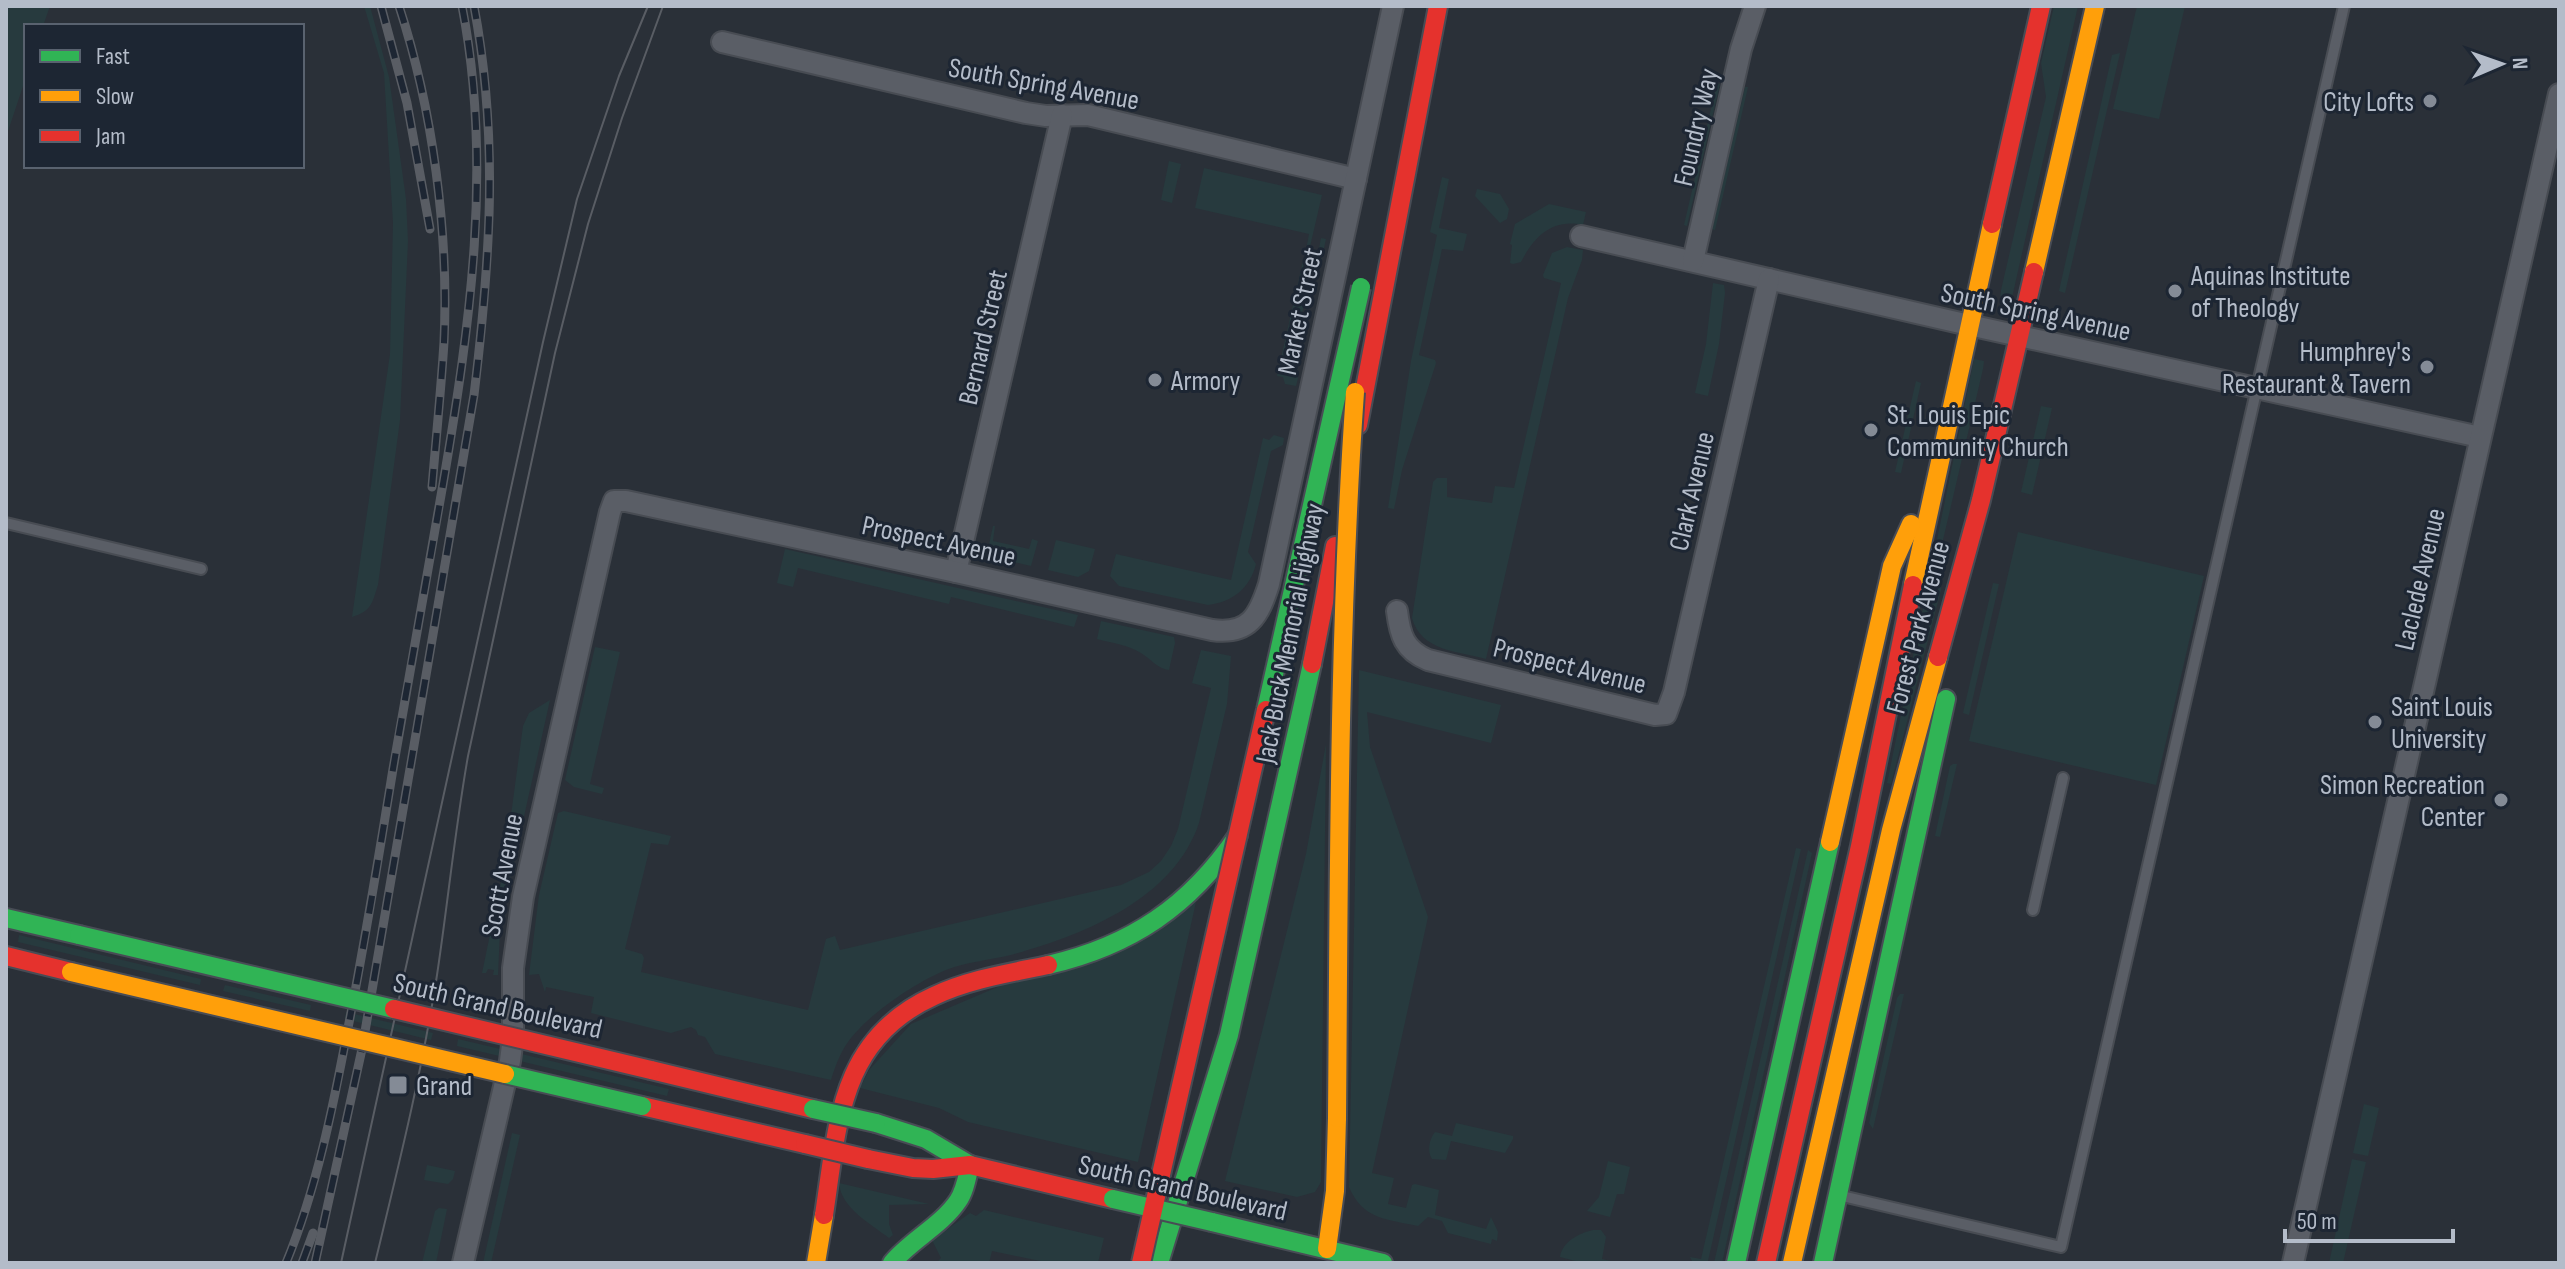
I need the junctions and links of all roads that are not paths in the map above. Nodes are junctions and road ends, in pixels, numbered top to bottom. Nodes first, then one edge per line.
1 (1393, 6) edge
2 (1423, 6) edge
3 (1438, 6) edge
4 (1755, 6) edge
5 (2041, 6) edge
6 (2095, 6) edge
7 (2344, 6) edge
8 (722, 42) dead end
9 (2559, 94) edge
10 (1062, 115) junction
11 (2556, 117) edge
12 (1397, 127) dead end
13 (1356, 179) junction
14 (1581, 236) dead end
15 (1693, 261) junction
16 (1769, 279) junction
17 (1969, 325) junction
18 (2019, 336) junction
19 (2257, 387) junction
20 (2480, 437) junction
21 (1932, 490) junction
22 (1981, 500) junction
23 (614, 501) joint
24 (6, 523) edge
25 (201, 569) dead end
26 (956, 572) junction
27 (1397, 611) dead end
28 (1250, 623) joint
29 (1666, 714) joint
30 (1297, 738) junction
31 (2063, 778) dead end
32 (2033, 910) dead end
33 (6, 918) edge
34 (6, 956) edge
35 (970, 1165) junction
36 (1838, 1195) junction
37 (1327, 1249) junction
38 (463, 1263) edge
39 (816, 1263) edge
40 (892, 1263) edge
41 (1141, 1263) edge
42 (1159, 1263) edge
43 (1383, 1263) edge
44 (1736, 1263) edge
45 (1766, 1263) edge
46 (1792, 1263) edge
47 (1823, 1263) edge
48 (2293, 1263) edge

1 - 13 street, Market Street
2 - 12 main road
3 - 30 main road, Jack Buck Memorial Highway
4 - 15 street, Foundry Way
5 - 17 main road, Forest Park Avenue
6 - 18 main road, Forest Park Avenue
7 - 19 lane
8 - 10 street, South Spring Avenue
9 - 11 street, Laclede Avenue
10 - 13 street, South Spring Avenue
10 - 26 street, Bernard Street
11 - 20 street, Laclede Avenue
13 - 28 street, Market Street
14 - 15 street, South Spring Avenue
15 - 16 street, South Spring Avenue
16 - 17 street, South Spring Avenue
16 - 29 street, Clark Avenue
17 - 18 street, South Spring Avenue
17 - 21 main road, Forest Park Avenue
18 - 19 street, South Spring Avenue
18 - 22 main road, Forest Park Avenue
19 - 20 street, South Spring Avenue
19 - 36 lane
20 - 48 street, Laclede Avenue
21 - 44 main road
21 - 45 main road, Forest Park Avenue
22 - 36 main road
22 - 46 main road, Forest Park Avenue
23 - 26 street, Prospect Avenue
23 - 38 street, Scott Avenue
24 - 25 lane
26 - 28 street, Prospect Avenue
27 - 29 street, Prospect Avenue
30 - 39 main road
30 - 42 main road, Jack Buck Memorial Highway
31 - 32 lane
33 - 35 main road, South Grand Boulevard, bridge
34 - 35 main road, South Grand Boulevard, bridge
35 - 37 main road, South Grand Boulevard, bridge
35 - 40 main road
36 - 47 main road
37 - 41 main road, Jack Buck Memorial Highway, bridge
37 - 43 main road, South Grand Boulevard

